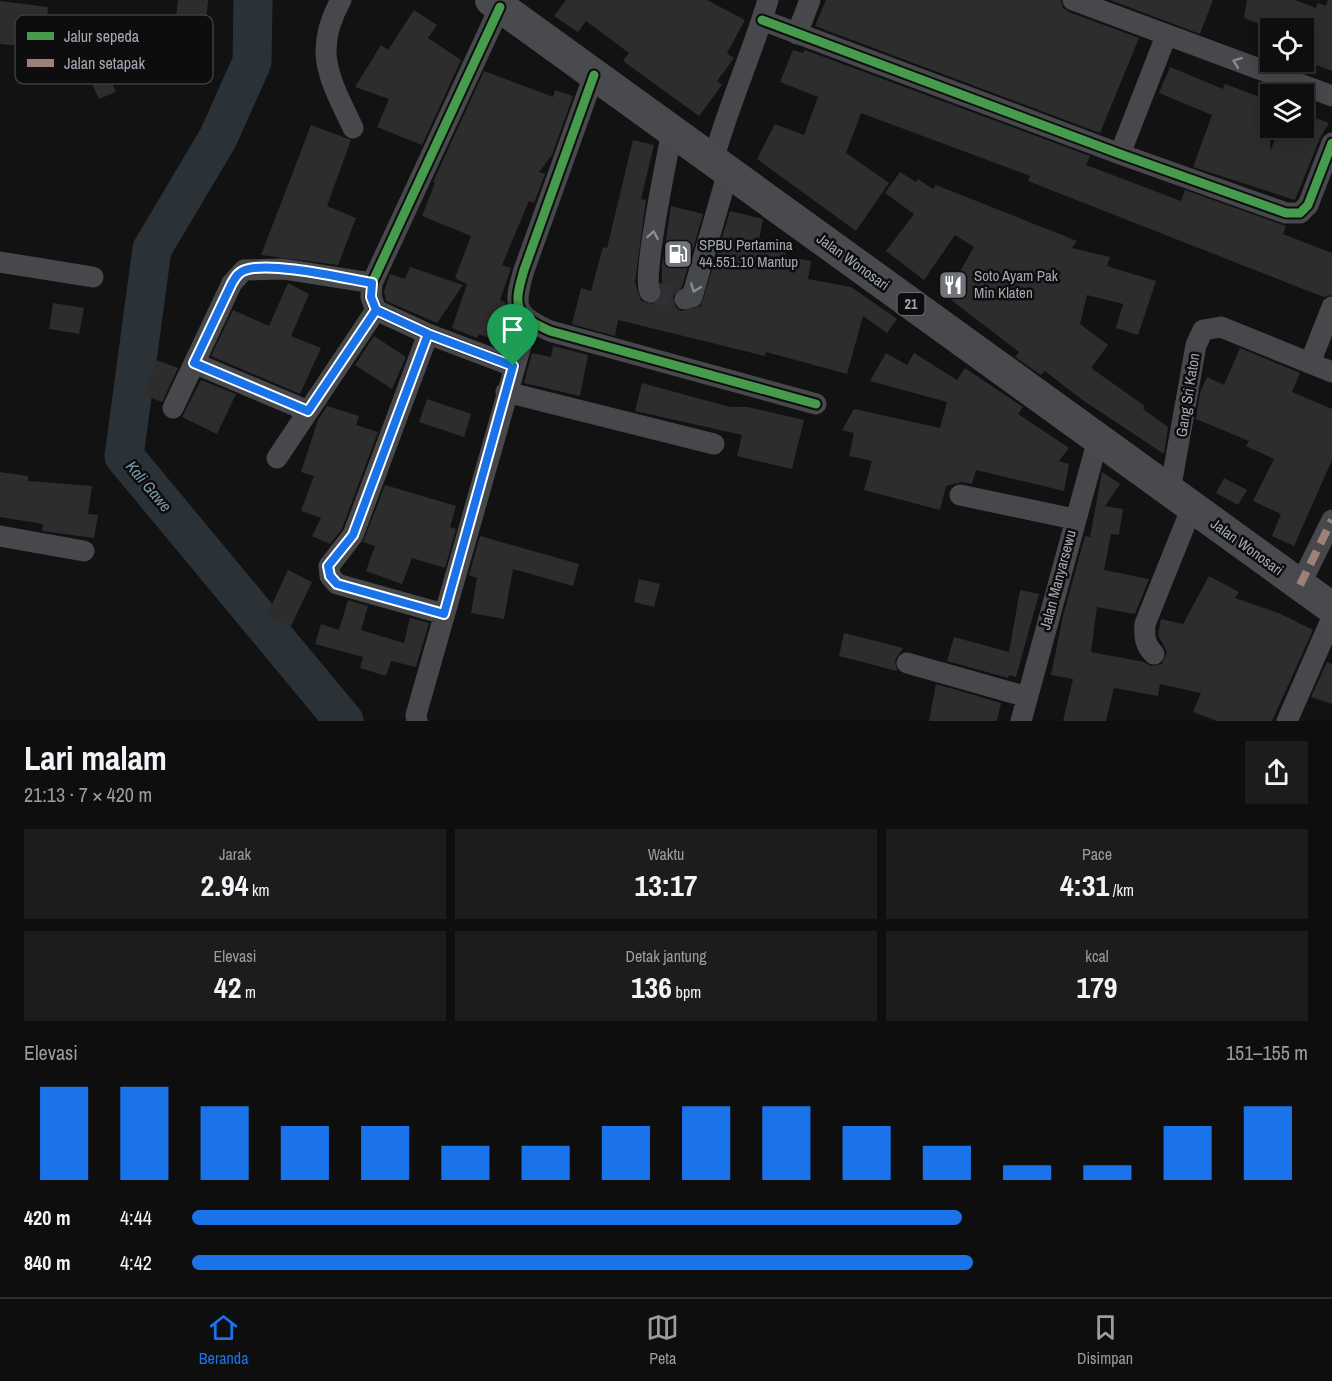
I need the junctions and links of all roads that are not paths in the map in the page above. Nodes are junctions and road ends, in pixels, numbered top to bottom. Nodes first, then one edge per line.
1 (341, 0) edge
2 (768, 0) edge
3 (810, 0) edge
4 (1073, 0) edge
5 (495, 3) edge
6 (762, 20) junction
7 (797, 34) junction
8 (1166, 36) junction
9 (594, 75) junction
10 (1332, 96) edge
11 (353, 128) dead end
12 (672, 131) junction
13 (1332, 143) edge
14 (1120, 154) junction
15 (721, 166) junction
16 (0, 262) edge
17 (93, 277) dead end
18 (372, 283) junction
19 (650, 292) dead end
20 (686, 299) dead end
21 (1332, 307) edge
22 (376, 310) junction
23 (528, 321) junction
24 (428, 334) junction
25 (194, 363) junction
26 (1310, 363) junction
27 (513, 366) junction
28 (1332, 372) edge
29 (506, 392) junction
30 (816, 404) dead end
31 (173, 408) dead end
32 (308, 411) junction
33 (1098, 439) junction
34 (714, 444) dead end
35 (277, 458) dead end
36 (960, 495) dead end
37 (1181, 499) junction
38 (1074, 519) junction
39 (1332, 520) edge
40 (0, 536) edge
41 (84, 551) dead end
42 (1300, 585) junction
43 (1332, 608) edge
44 (444, 614) junction
45 (1332, 618) edge
46 (1154, 654) dead end
47 (908, 663) dead end
48 (1027, 697) junction
49 (417, 721) edge
50 (1021, 721) edge
51 (1287, 721) edge

1 - 11 street
2 - 6 street
3 - 7 street
4 - 8 street
5 - 9 highway, Jalan Wonosari / 21
5 - 18 street
6 - 7 street
6 - 15 street
7 - 14 street
10 -> 8 street
8 - 14 street
9 - 12 highway, Jalan Wonosari / 21
9 - 23 street
12 - 15 highway, Jalan Wonosari / 21
19 -> 12 street
13 - 14 street
15 -> 20 street
15 - 33 highway, Jalan Wonosari / 21
16 - 17 street
18 - 22 street
18 - 25 street
21 - 26 street
22 - 24 street
22 - 32 street
23 - 27 street
23 - 30 street
24 - 27 street
24 - 44 street
25 - 31 street
25 - 32 street
26 - 28 street, Gang Sri Katon
26 - 37 street, Gang Sri Katon
27 - 29 street
29 - 34 street
29 - 44 street
32 - 35 street
33 - 37 highway, Jalan Wonosari / 21
33 - 38 street, Jalan Manyarsewu
36 - 38 street
37 - 42 highway, Jalan Wonosari / 21
37 - 46 street
38 - 48 street, Jalan Manyarsewu
39 - 42 street
40 - 41 street
42 - 43 highway, Jalan Wonosari / 21
44 - 49 street
45 - 51 street
47 - 48 street
48 - 50 street, Jalan Manyarsewu

